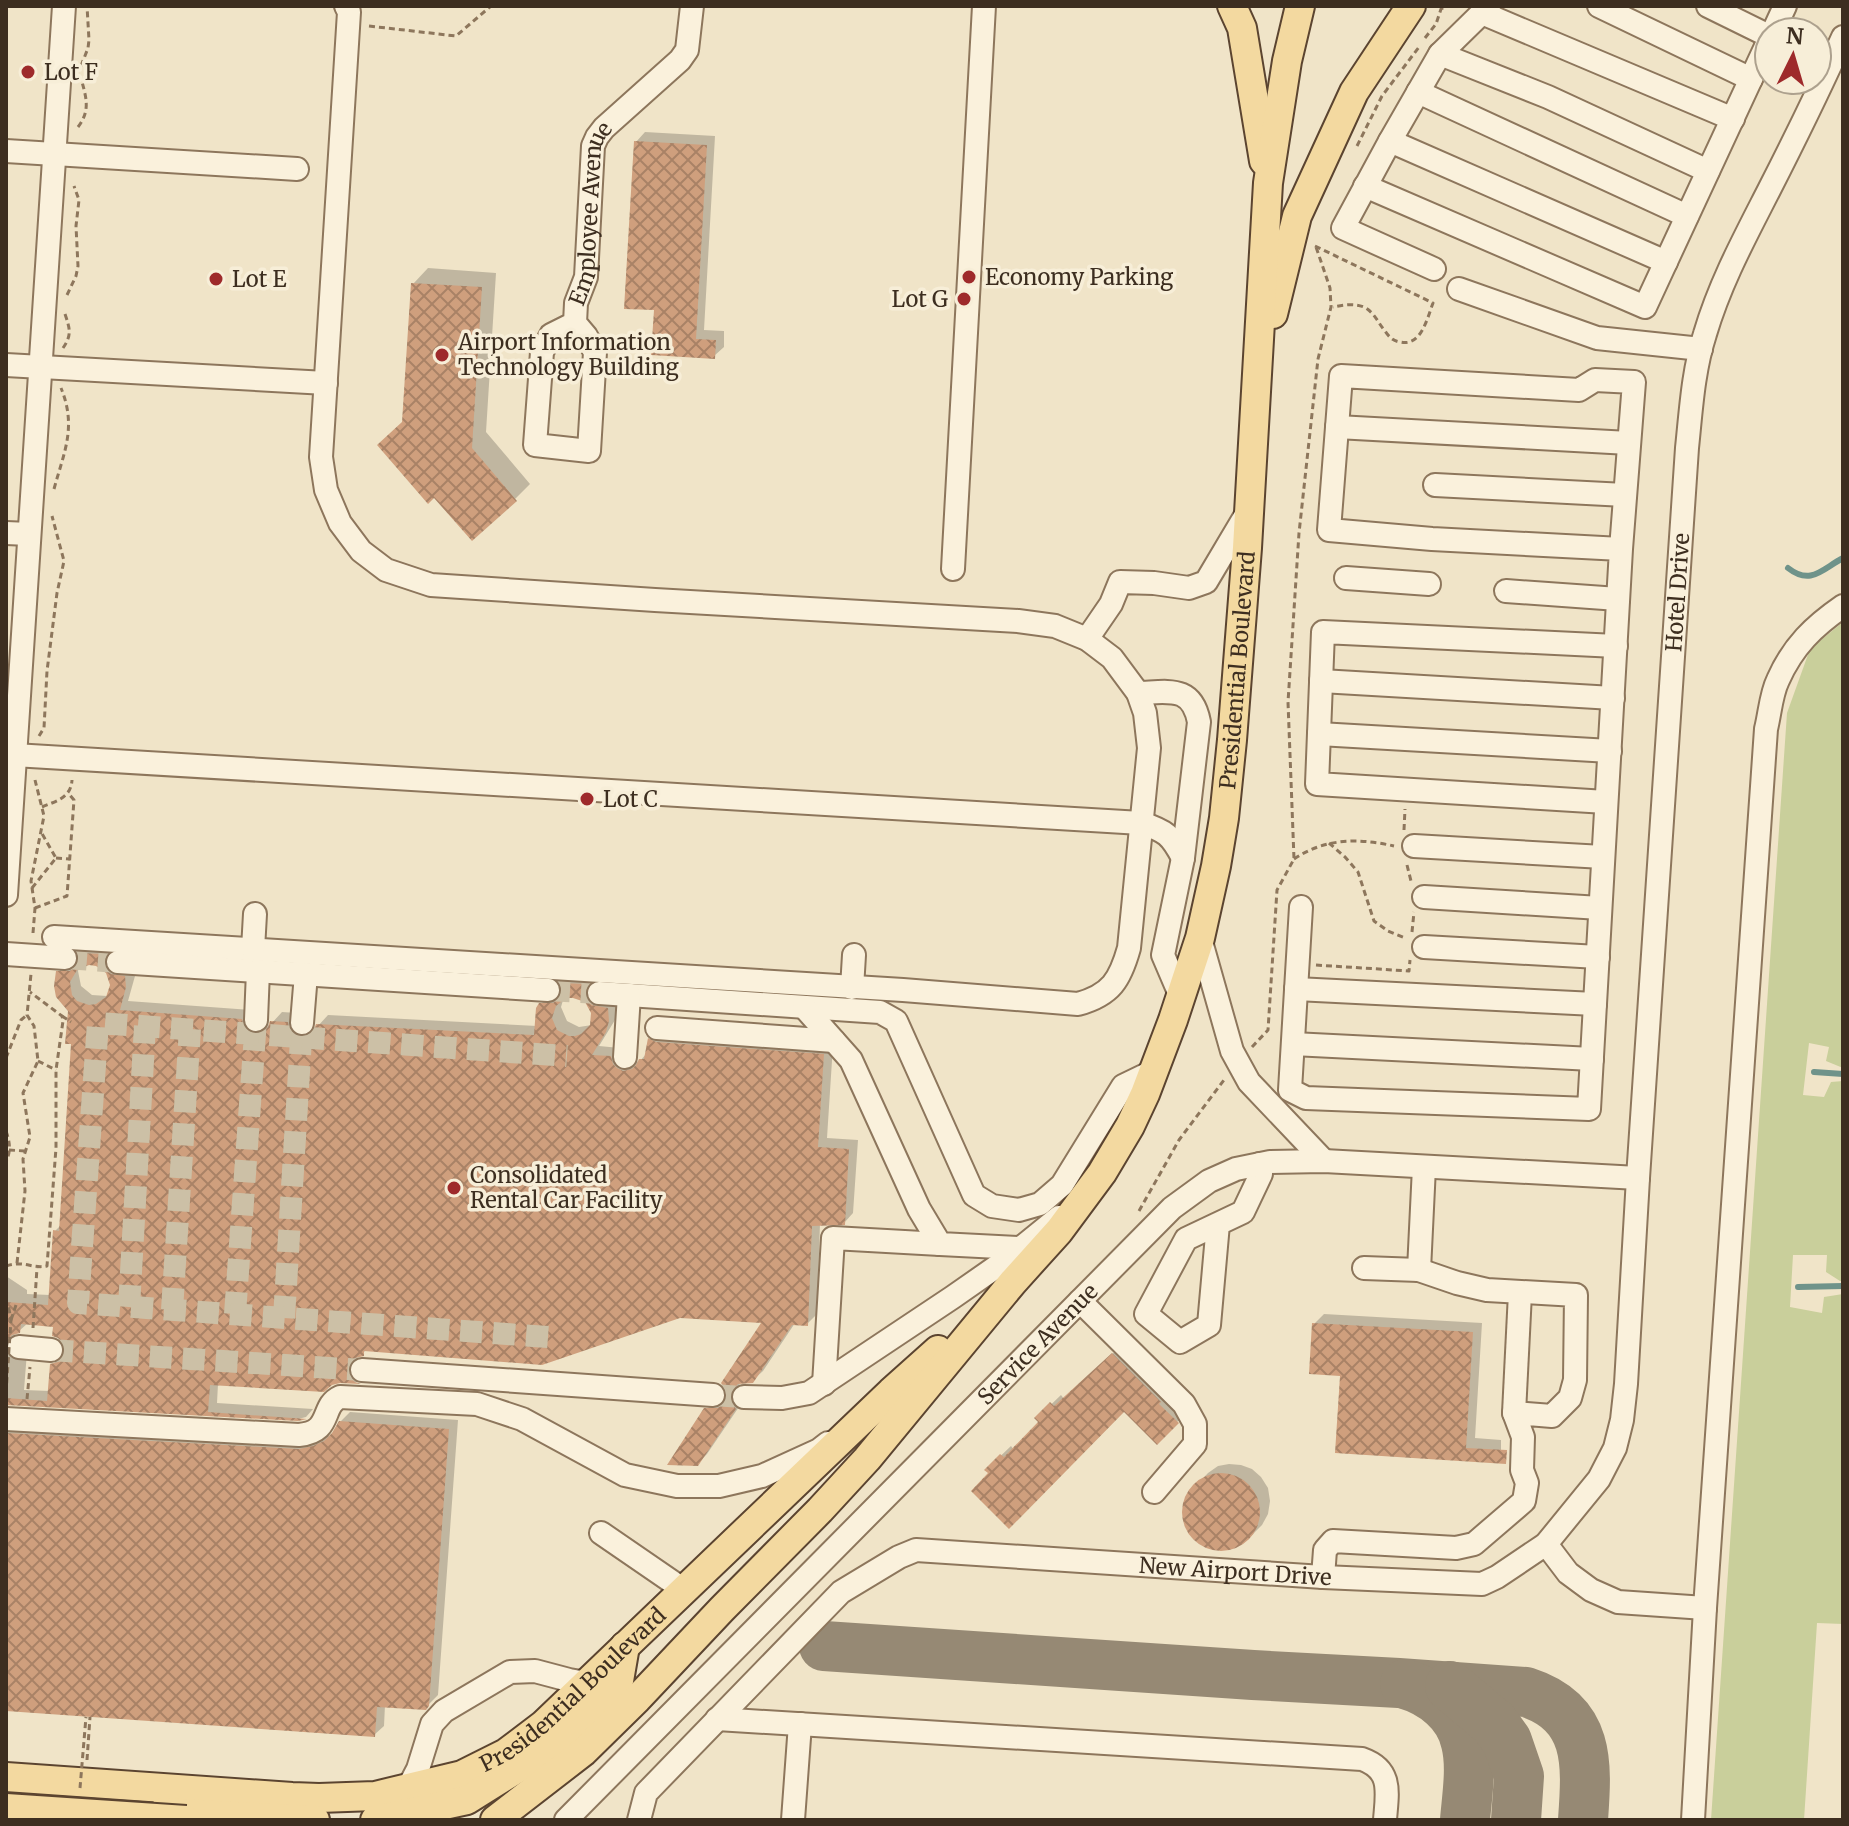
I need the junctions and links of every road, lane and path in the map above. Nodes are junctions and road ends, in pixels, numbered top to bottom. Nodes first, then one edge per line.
1 (64, 6) edge
2 (87, 6) edge
3 (346, 6) edge
4 (491, 6) edge
5 (692, 6) edge
6 (984, 6) edge
7 (1232, 6) edge
8 (1300, 6) edge
9 (1411, 6) edge
10 (1599, 6) edge
11 (1708, 6) edge
12 (1485, 9) edge
13 (361, 25) dead end
14 (1753, 28) edge
15 (1843, 37) edge
16 (1440, 54) junction
17 (1753, 74) edge
18 (1751, 79) junction
19 (1418, 92) junction
20 (1733, 119) junction
21 (72, 132) dead end
22 (1390, 141) junction
23 (6, 151) edge
24 (54, 155) junction
25 (297, 169) dead end
26 (1708, 171) junction
27 (72, 180) dead end
28 (1268, 183) junction
29 (1365, 186) junction
30 (1687, 216) junction
31 (1315, 246) dead end
32 (1666, 262) junction
33 (1434, 269) dead end
34 (1459, 289) dead end
35 (65, 303) dead end
36 (1331, 307) dead end
37 (64, 312) dead end
38 (575, 323) junction
39 (1701, 349) junction
40 (58, 352) dead end
41 (6, 365) edge
42 (40, 367) junction
43 (326, 383) junction
44 (1256, 384) junction
45 (59, 385) dead end
46 (1337, 427) junction
47 (1629, 443) junction
48 (1435, 485) dead end
49 (1625, 495) junction
50 (52, 496) dead end
51 (1249, 510) junction
52 (51, 513) dead end
53 (6, 533) edge
54 (29, 534) junction
55 (1621, 549) junction
56 (953, 569) dead end
57 (1346, 578) dead end
58 (1429, 584) dead end
59 (1506, 591) dead end
60 (1618, 599) junction
61 (1843, 606) edge
62 (1087, 639) junction
63 (1616, 646) junction
64 (1321, 681) junction
65 (1138, 693) junction
66 (1613, 698) junction
67 (1319, 734) junction
68 (36, 738) dead end
69 (1610, 751) junction
70 (14, 755) junction
71 (70, 772) dead end
72 (36, 774) dead end
73 (69, 794) junction
74 (1606, 802) junction
75 (1405, 805) dead end
76 (42, 807) junction
77 (1141, 823) junction
78 (41, 832) junction
79 (1329, 843) junction
80 (1407, 847) junction
81 (1603, 857) junction
82 (56, 858) junction
83 (1183, 858) junction
84 (70, 859) junction
85 (1294, 859) dead end
86 (32, 889) junction
87 (6, 895) edge
88 (1417, 897) junction
89 (1301, 907) dead end
90 (35, 908) junction
91 (1600, 908) junction
92 (255, 914) dead end
93 (43, 935) joint
94 (1200, 938) junction
95 (1417, 951) joint
96 (6, 954) edge
97 (854, 955) dead end
98 (1598, 957) junction
99 (65, 958) tunnel mouth
100 (256, 960) junction
101 (118, 962) tunnel mouth
102 (32, 964) dead end
103 (1316, 965) dead end
104 (306, 974) junction
105 (852, 988) junction
106 (1296, 989) junction
107 (548, 990) tunnel mouth
108 (30, 992) junction
109 (599, 993) tunnel mouth
110 (629, 995) junction
111 (659, 997) junction
112 (1181, 997) junction
113 (1595, 1004) junction
114 (804, 1007) junction
115 (27, 1015) junction
116 (62, 1016) junction
117 (256, 1020) tunnel mouth
118 (71, 1022) dead end
119 (302, 1023) tunnel mouth
120 (834, 1041) junction
121 (1293, 1044) junction
122 (625, 1057) dead end
123 (6, 1058) edge
124 (1592, 1059) junction
125 (38, 1061) junction
126 (56, 1070) junction
127 (1154, 1071) junction
128 (6, 1131) edge
129 (56, 1148) junction
130 (64, 1149) dead end
131 (9, 1150) junction
132 (25, 1151) junction
133 (1324, 1161) junction
134 (6, 1162) edge
135 (1260, 1164) junction
136 (1424, 1167) junction
137 (1638, 1178) junction
138 (1085, 1197) junction
139 (1218, 1224) junction
140 (940, 1244) junction
141 (1020, 1248) junction
142 (17, 1263) junction
143 (6, 1266) edge
144 (37, 1268) junction
145 (1364, 1268) dead end
146 (1419, 1270) junction
147 (1013, 1282) junction
148 (1520, 1293) junction
149 (1080, 1301) junction
150 (8, 1304) dead end
151 (16, 1305) dead end
152 (11, 1320) junction
153 (33, 1328) dead end
154 (19, 1347) dead end
155 (51, 1350) tunnel mouth
156 (362, 1370) tunnel mouth
157 (824, 1384) junction
158 (891, 1392) junction
159 (6, 1393) edge
160 (713, 1395) tunnel mouth
161 (744, 1397) tunnel mouth
162 (1514, 1413) junction
163 (6, 1419) edge
164 (1154, 1492) dead end
165 (601, 1533) dead end
166 (1546, 1544) junction
167 (1323, 1577) junction
168 (684, 1590) junction
169 (1705, 1608) junction
170 (625, 1646) junction
171 (759, 1676) junction
172 (587, 1683) junction
173 (86, 1717) dead end
174 (717, 1719) junction
175 (778, 1723) junction
176 (800, 1724) junction
177 (6, 1777) edge
178 (545, 1782) junction
179 (80, 1789) dead end
180 (407, 1790) junction
181 (6, 1805) edge
182 (186, 1820) edge
183 (315, 1820) edge
184 (375, 1820) edge
185 (448, 1820) edge
186 (495, 1820) edge
187 (566, 1820) edge
188 (639, 1820) edge
189 (793, 1820) edge
190 (1385, 1820) edge
191 (1693, 1820) edge

1 - 24 street
2 - 21 path
3 - 43 street
4 - 13 path
5 - 38 street, Employee Avenue
6 - 56 street
7 - 28 main road
8 - 28 main road, Presidential Boulevard
9 - 44 main road
10 - 18 street
11 - 14 street
12 - 16 street
12 - 20 street
15 - 39 street, Hotel Drive
16 - 19 street
16 - 26 street
17 - 18 street
18 - 20 street
19 - 22 street
19 - 30 street
20 - 26 street
22 - 29 street
22 - 32 street
23 - 24 street
24 - 25 street
24 - 42 street
26 - 30 street
27 - 35 path
28 - 44 main road, Presidential Boulevard
29 - 32 street
29 - 33 street
30 - 32 street
31 - 36 path
34 - 39 street
37 - 40 path
38 - 38 street, Employee Avenue
39 - 137 street, Hotel Drive
41 - 42 street
42 - 43 street
42 - 54 street
43 - 62 street
44 - 51 main road, Presidential Boulevard
45 - 50 path
46 - 47 street
46 - 47 street
46 - 55 street
47 - 49 street
48 - 49 street
49 - 55 street
51 - 62 street
51 - 94 main road, Presidential Boulevard
52 - 68 path
53 - 54 street
54 - 70 street
55 - 60 street
57 - 58 street
59 - 60 street
60 - 63 street
61 - 169 street
62 - 65 street
63 - 64 street
63 - 66 street
64 - 66 street
64 - 67 street
65 - 77 street
65 - 83 street
66 - 69 street
67 - 69 street
67 - 74 street
69 - 74 street
70 - 77 street
70 - 87 street
71 - 73 path
72 - 76 path
73 - 76 path
73 - 84 path
74 - 81 street
75 - 80 path
76 - 78 path
77 - 83 street
77 - 105 street
78 - 82 path
78 - 86 path
79 - 80 path
79 - 85 path
79 - 88 path
80 - 81 street
80 - 88 path
81 - 91 street
82 - 84 path
82 - 86 path
83 - 112 street
84 - 90 path
86 - 90 path
88 - 91 street
89 - 106 street
90 - 93 path
91 - 98 street
92 - 100 street
93 - 100 street
94 - 112 main road, Presidential Boulevard
94 - 133 street
95 - 98 street
95 - 103 path
96 - 99 street
97 - 105 street
98 - 113 street
100 - 101 street
100 - 104 street
100 - 105 street
100 - 117 street
102 - 108 path
104 - 107 street
104 - 119 street
106 - 113 street
106 - 121 street
108 - 115 path
108 - 116 path
109 - 110 street
110 - 111 street
110 - 122 street
111 - 114 street
111 - 120 street
112 - 127 main road, Presidential Boulevard
113 - 124 street
114 - 120 street
114 - 127 street
115 - 123 path
115 - 125 path
116 - 118 path
116 - 126 path
120 - 140 street
121 - 124 street
121 - 124 street
125 - 126 path
125 - 132 path
126 - 129 path
127 - 138 main road, Presidential Boulevard
128 - 131 path
129 - 130 path
129 - 144 path
131 - 132 path
131 - 134 path
132 - 142 path
133 - 135 street, Service Avenue
133 - 136 street, Service Avenue
135 - 139 street
135 - 149 street, Service Avenue
136 - 137 street, Service Avenue
136 - 146 street
137 - 166 street, New Airport Drive
138 - 141 street
138 - 147 main road, Presidential Boulevard
139 - 139 street
140 - 141 street
140 - 157 street
141 - 157 street
142 - 143 path
142 - 144 path
144 - 153 path
145 - 146 street
146 - 148 street
147 - 158 main road, Presidential Boulevard
147 - 178 main road, Presidential Boulevard
148 - 162 street
148 - 162 street
149 - 164 street
149 - 187 street, Service Avenue
150 - 152 path, bridge
151 - 152 path, bridge
152 - 159 path, bridge
154 - 155 street
156 - 160 street
157 - 161 street
158 - 163 street
158 - 168 main road, Presidential Boulevard
162 - 167 street
165 - 168 street
166 - 167 street, New Airport Drive
166 - 169 street
167 - 171 street, New Airport Drive
168 - 170 main road, Presidential Boulevard
169 - 191 street
170 - 172 main road, Presidential Boulevard
170 - 184 main road
171 - 174 street, New Airport Drive
171 - 175 street
172 - 180 main road, Presidential Boulevard
172 - 180 street
173 - 179 path, bridge
174 - 175 street
174 - 188 street, New Airport Drive
175 - 176 street
176 - 189 street
176 - 190 street
177 - 180 main road, Presidential Boulevard
178 - 185 main road
178 - 186 main road, Presidential Boulevard
181 - 182 main road, bridge
181 - 183 main road

